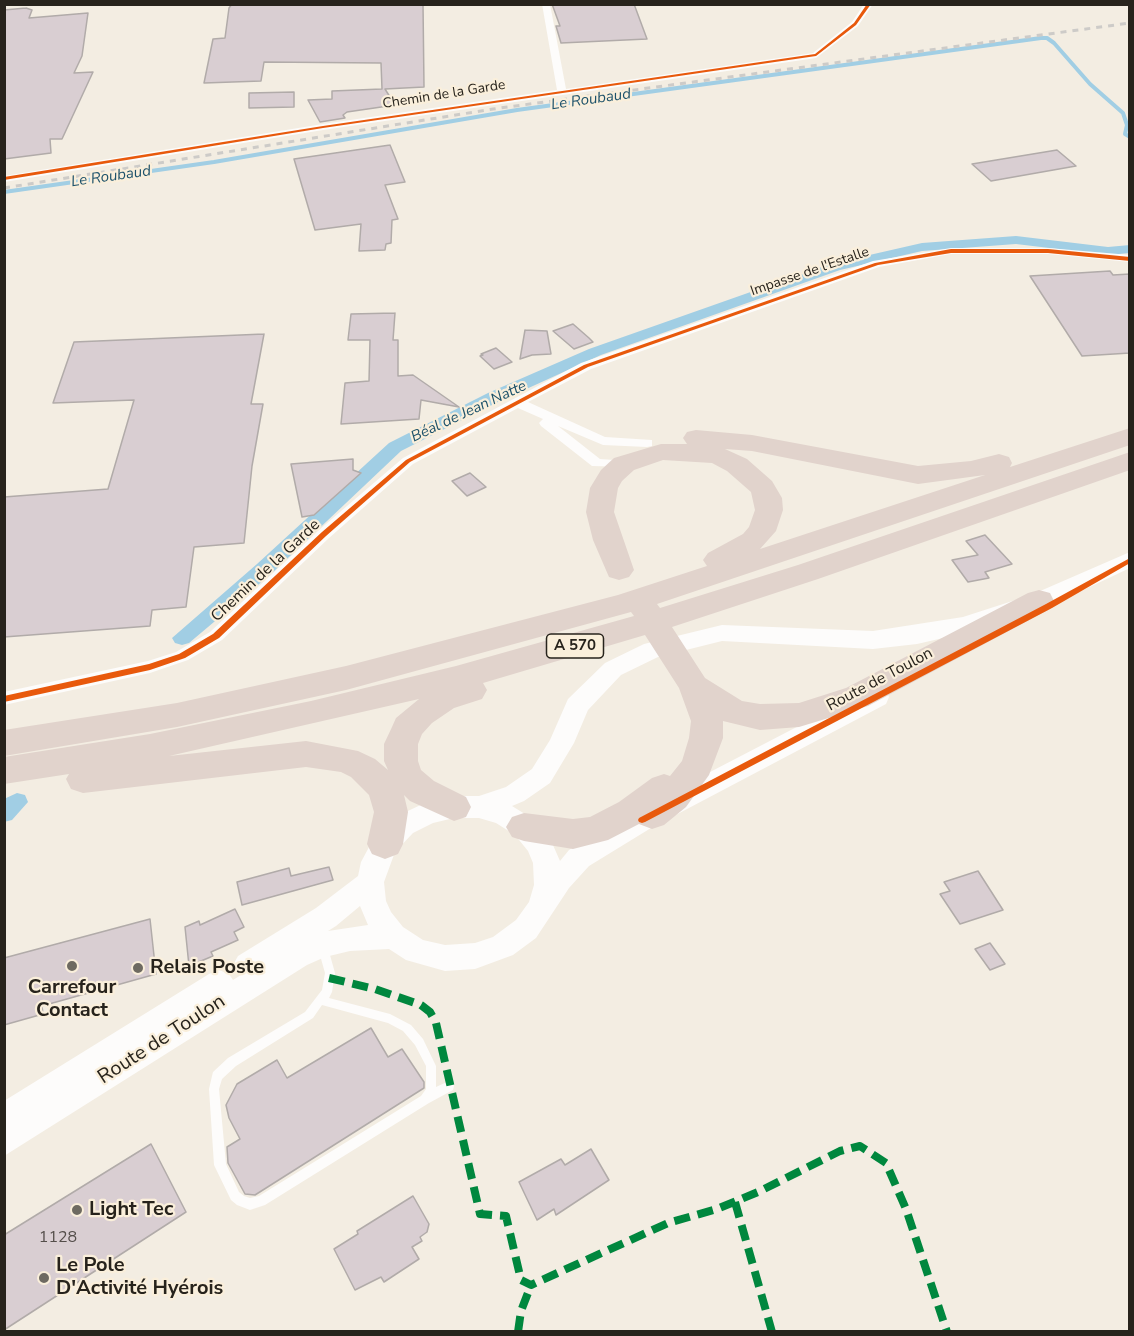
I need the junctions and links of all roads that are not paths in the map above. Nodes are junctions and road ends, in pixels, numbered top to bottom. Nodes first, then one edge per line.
1 (546, 4) edge
2 (869, 4) edge
3 (562, 91) junction
4 (4, 179) edge
5 (1130, 259) edge
6 (518, 403) junction
7 (1130, 424) edge
8 (1130, 436) edge
9 (609, 457) junction
10 (1130, 460) edge
11 (1130, 472) edge
12 (1130, 559) edge
13 (621, 573) junction
14 (1039, 601) junction
15 (694, 686) junction
16 (4, 699) edge
17 (4, 732) edge
18 (4, 742) edge
19 (4, 771) edge
20 (4, 788) edge
21 (466, 807) junction
22 (652, 815) junction
23 (524, 827) junction
24 (385, 844) junction
25 (370, 882) junction
26 (542, 907) junction
27 (393, 936) junction
28 (321, 945) junction
29 (320, 1000) junction
30 (449, 1086) dead end
31 (425, 1100) junction
32 (4, 1119) edge
33 (4, 1140) edge

1 - 3 street
2 - 3 street, Chemin de la Garde
3 - 4 street, Chemin de la Garde
5 - 6 street, Impasse de l'Estalle
6 - 9 street
6 - 9 street
6 - 16 street, Chemin de la Garde
7 - 9 highway
8 - 18 highway, A 570
9 - 13 highway
9 - 13 highway
9 - 17 highway
10 - 19 highway, A 570
11 - 21 highway
12 - 14 main road, Route de Toulon
12 - 22 main road, Route de Toulon
13 - 15 highway
14 - 15 highway
14 - 21 main road, Route de Toulon
15 - 22 highway
15 - 23 highway
20 - 24 highway
21 - 23 main road
21 - 24 main road
22 - 26 main road, Route de Toulon
23 - 26 main road
24 - 25 main road
25 - 27 main road
25 - 32 main road, Route de Toulon
26 - 27 main road
27 - 28 main road, Route de Toulon
28 - 29 lane
28 - 33 main road, Route de Toulon
29 - 31 lane
29 - 31 lane
30 - 31 lane

